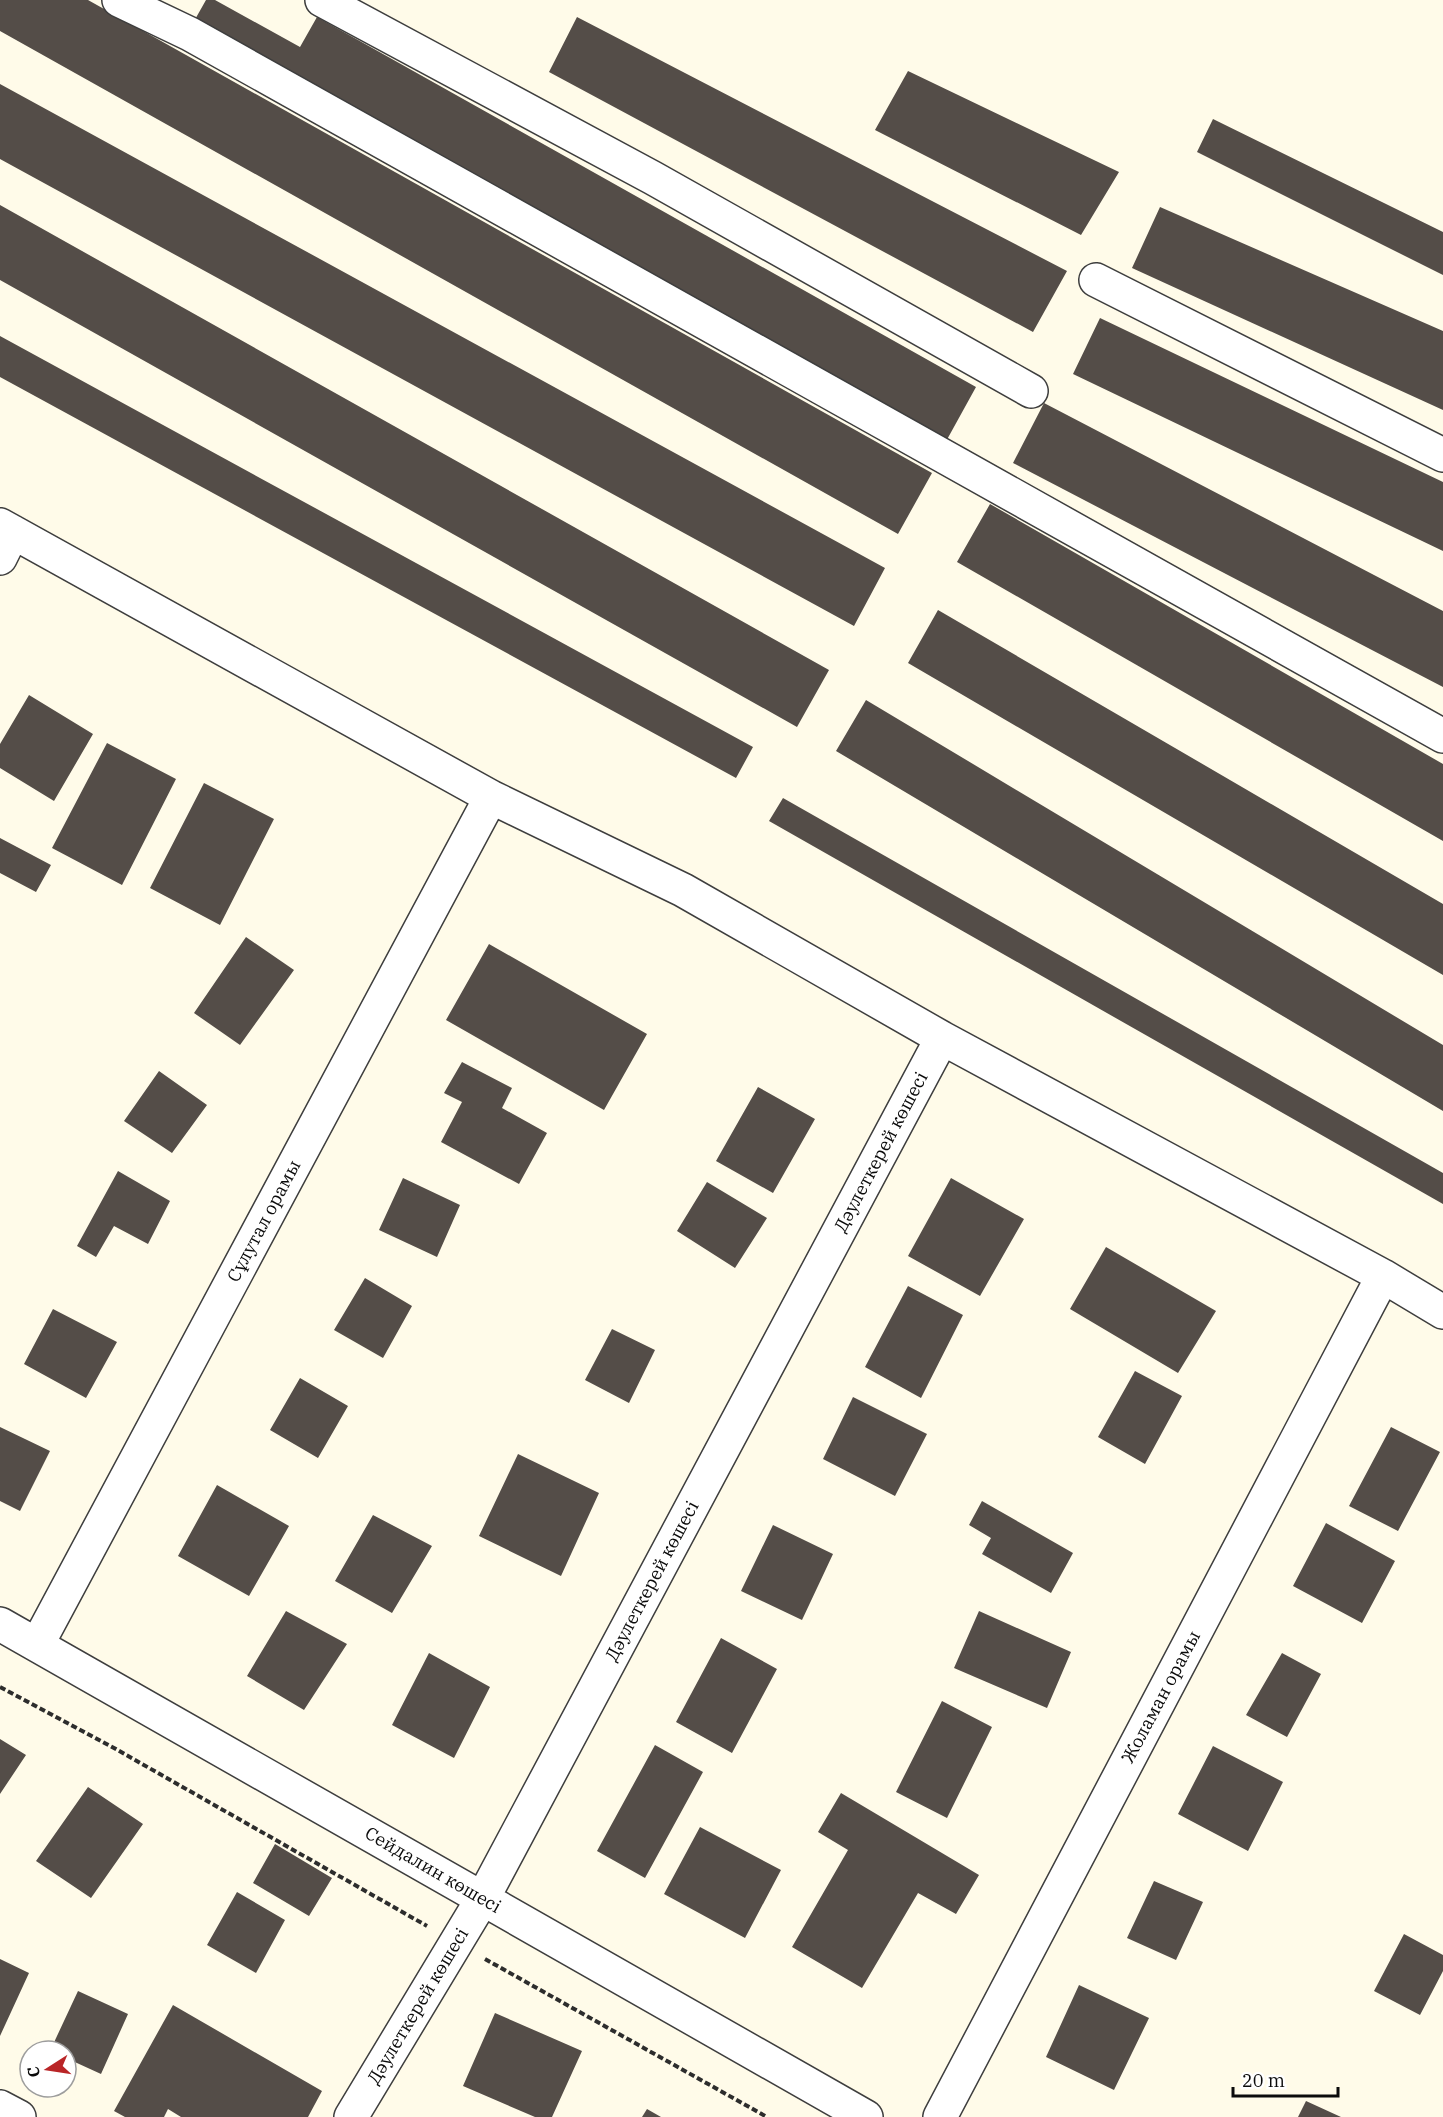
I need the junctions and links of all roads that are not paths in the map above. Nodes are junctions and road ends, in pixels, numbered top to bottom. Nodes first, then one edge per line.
1 (119, 0) edge
2 (322, 0) edge
3 (1096, 280) dead end
4 (1031, 391) dead end
5 (1443, 455) edge
6 (4, 538) edge
7 (1443, 736) edge
8 (491, 797) junction
9 (942, 1038) junction
10 (1383, 1276) junction
11 (1443, 1312) edge
12 (0, 1624) edge
13 (37, 1645) junction
14 (483, 1898) junction
15 (0, 2107) edge
16 (19, 2117) edge
17 (351, 2117) edge
18 (866, 2117) edge
19 (939, 2117) edge

1 - 7 street
2 - 4 street
3 - 5 street
6 - 8 street
8 - 9 street
8 - 13 street, Сұлутал орамы
9 - 10 street
9 - 14 street, Дәулеткерей көшесі
10 - 11 street
10 - 19 street, Жоламан орамы
12 - 13 street, Сейдалин көшесі
13 - 14 street, Сейдалин көшесі
14 - 17 street, Дәулеткерей көшесі
14 - 18 street, Сейдалин көшесі
15 - 16 street

